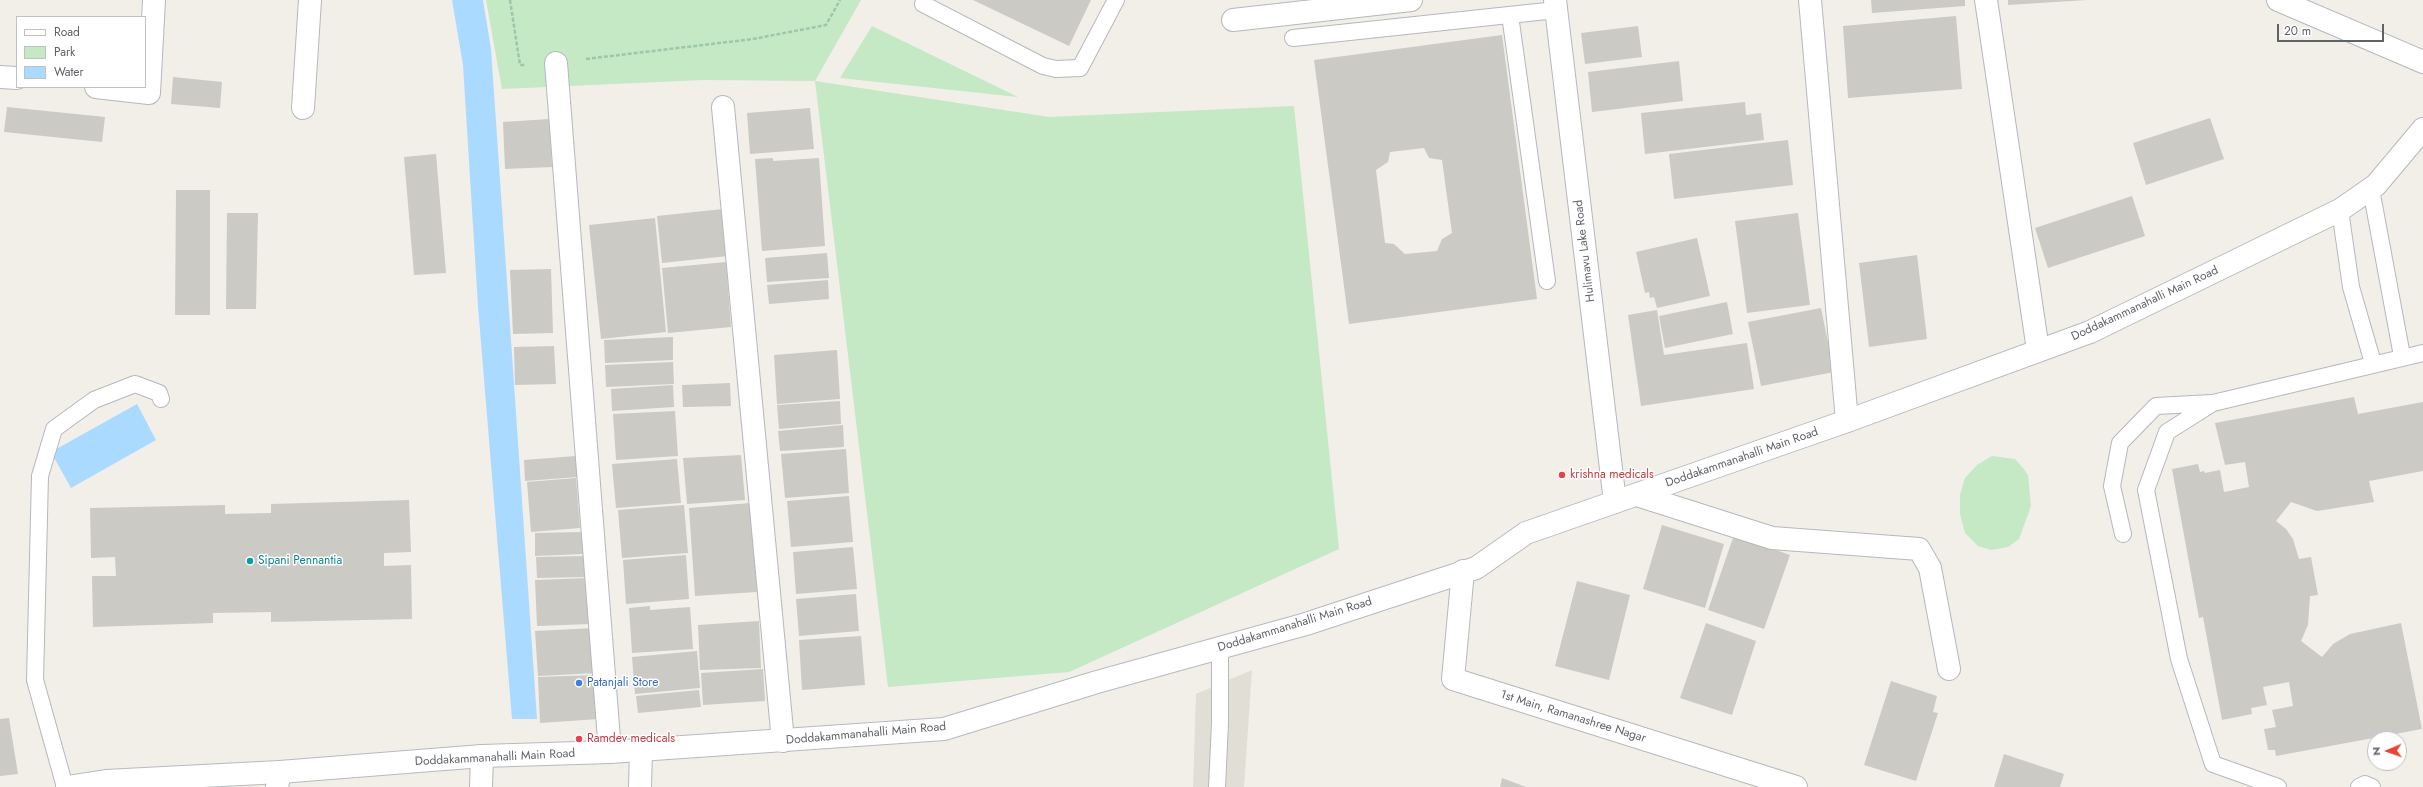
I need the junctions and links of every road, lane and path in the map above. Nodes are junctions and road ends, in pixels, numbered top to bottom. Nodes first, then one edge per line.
1 (154, 0) edge
2 (310, 0) edge
3 (510, 0) edge
4 (840, 0) edge
5 (925, 0) edge
6 (1116, 0) edge
7 (1411, 0) edge
8 (1810, 0) edge
9 (1986, 0) edge
10 (2278, 0) edge
11 (1555, 5) edge
12 (2307, 6) edge
13 (1510, 15) junction
14 (1232, 20) dead end
15 (1293, 38) dead end
16 (2423, 62) edge
17 (556, 63) junction
18 (0, 77) edge
19 (16, 78) edge
20 (105, 88) edge
21 (723, 106) dead end
22 (303, 108) dead end
23 (2423, 129) edge
24 (2371, 189) junction
25 (2340, 210) junction
26 (1547, 280) dead end
27 (2038, 350) junction
28 (2423, 353) edge
29 (2402, 356) junction
30 (2373, 363) junction
31 (161, 399) dead end
32 (2212, 403) junction
33 (1847, 421) junction
34 (1637, 495) junction
35 (1615, 502) junction
36 (2123, 534) dead end
37 (1463, 571) junction
38 (1220, 647) junction
39 (1949, 669) dead end
40 (783, 741) junction
41 (641, 750) junction
42 (610, 752) junction
43 (482, 756) junction
44 (278, 780) edge
45 (105, 784) edge
46 (66, 787) edge
47 (481, 787) edge
48 (640, 787) edge
49 (1217, 787) edge
50 (1796, 787) edge
51 (2278, 787) edge
52 (2359, 787) edge
53 (2372, 787) edge

1 - 20 street
2 - 22 street
3 - 17 path
4 - 17 path
5 - 6 lane
7 - 14 street
8 - 33 street
9 - 27 street
10 - 12 street
11 - 13 lane
11 - 35 street, Hulimavu Lake Road
12 - 16 street
13 - 15 lane
13 - 26 lane
17 - 42 street
18 - 19 street
21 - 40 street
23 - 24 street, Doddakammanahalli Main Road
24 - 25 street, Doddakammanahalli Main Road
24 - 29 lane
25 - 27 street, Doddakammanahalli Main Road
25 - 30 lane
27 - 33 street, Doddakammanahalli Main Road
28 - 29 lane
29 - 30 lane
30 - 32 lane
31 - 46 lane
32 - 36 lane
32 - 51 lane
33 - 34 street, Doddakammanahalli Main Road
34 - 35 street, Doddakammanahalli Main Road
34 - 39 street
35 - 37 street, Doddakammanahalli Main Road
37 - 38 street, Doddakammanahalli Main Road
37 - 50 street, 1st Main, Ramanashree Nagar
38 - 40 street, Doddakammanahalli Main Road
38 - 49 lane
40 - 41 street, Doddakammanahalli Main Road
41 - 42 street, Doddakammanahalli Main Road
41 - 48 street
42 - 43 street, Doddakammanahalli Main Road
43 - 44 street, Doddakammanahalli Main Road
43 - 47 street
44 - 45 street, Doddakammanahalli Main Road
45 - 46 street, Doddakammanahalli Main Road
52 - 53 lane

